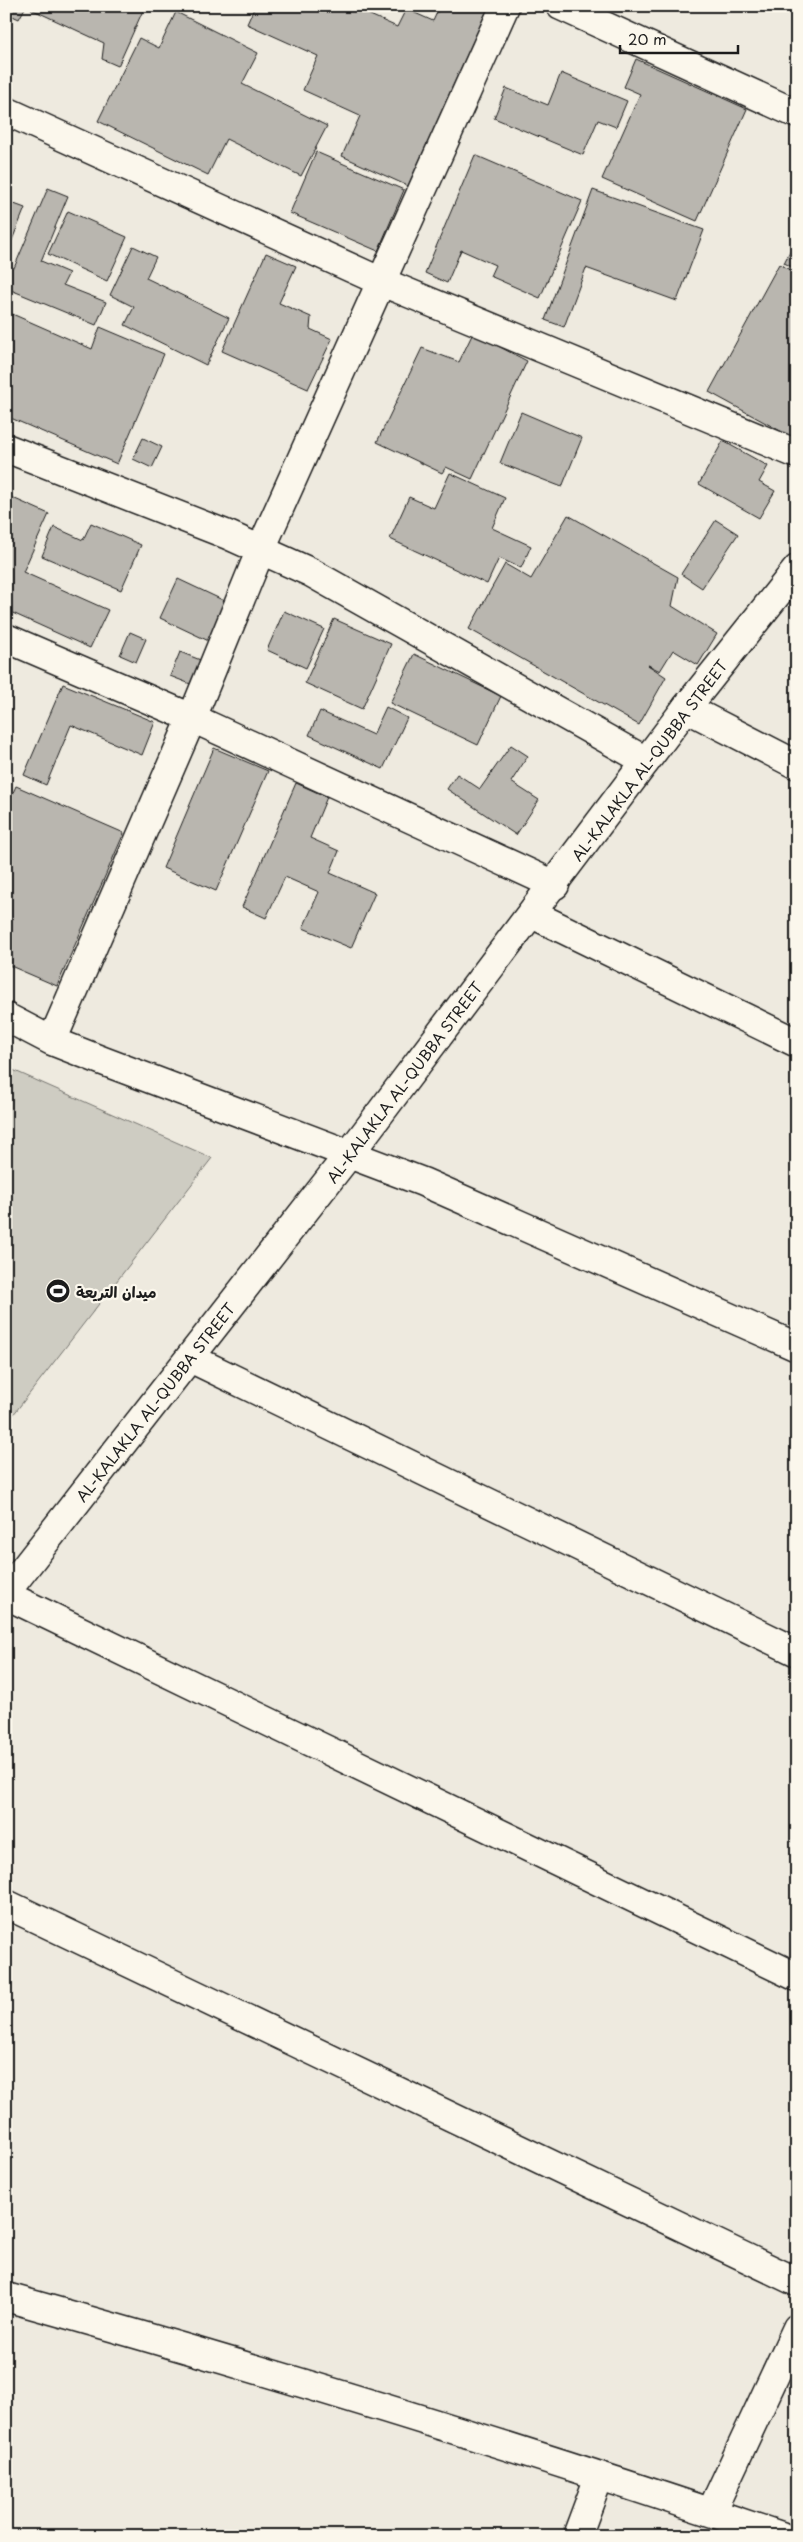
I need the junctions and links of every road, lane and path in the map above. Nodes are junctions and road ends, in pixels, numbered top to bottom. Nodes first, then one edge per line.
1 (505, 6) edge
2 (561, 6) edge
3 (6, 111) edge
4 (797, 114) edge
5 (382, 282) junction
6 (6, 448) edge
7 (797, 454) edge
8 (261, 549) junction
9 (797, 569) edge
10 (6, 638) edge
11 (686, 708) junction
12 (192, 718) junction
13 (646, 761) junction
14 (797, 765) edge
15 (555, 885) junction
16 (532, 914) junction
17 (6, 1017) edge
18 (52, 1041) junction
19 (797, 1043) edge
20 (350, 1153) junction
21 (797, 1348) edge
22 (190, 1358) junction
23 (6, 1594) edge
24 (797, 1652) edge
25 (6, 1904) edge
26 (797, 1977) edge
27 (797, 2282) edge
28 (6, 2297) edge
29 (797, 2328) edge
30 (599, 2476) junction
31 (711, 2512) junction
32 (577, 2536) edge
33 (780, 2536) edge

1 - 5 street
2 - 4 street
3 - 5 street
5 - 7 street
5 - 8 street
6 - 8 street
8 - 12 street
8 - 13 street
9 - 11 street, AL-KALAKLA AL-QUBBA STREET
10 - 12 street
11 - 13 street, AL-KALAKLA AL-QUBBA STREET
11 - 14 street
12 - 15 street
12 - 18 street
13 - 15 street, AL-KALAKLA AL-QUBBA STREET
15 - 16 street, AL-KALAKLA AL-QUBBA STREET
16 - 19 street
16 - 20 street, AL-KALAKLA AL-QUBBA STREET
17 - 18 street
18 - 20 street
20 - 21 street
20 - 22 street, AL-KALAKLA AL-QUBBA STREET
22 - 23 street, AL-KALAKLA AL-QUBBA STREET
22 - 24 street
23 - 26 street
25 - 27 street
28 - 30 street
29 - 31 street
30 - 31 street
30 - 32 street
31 - 33 street

